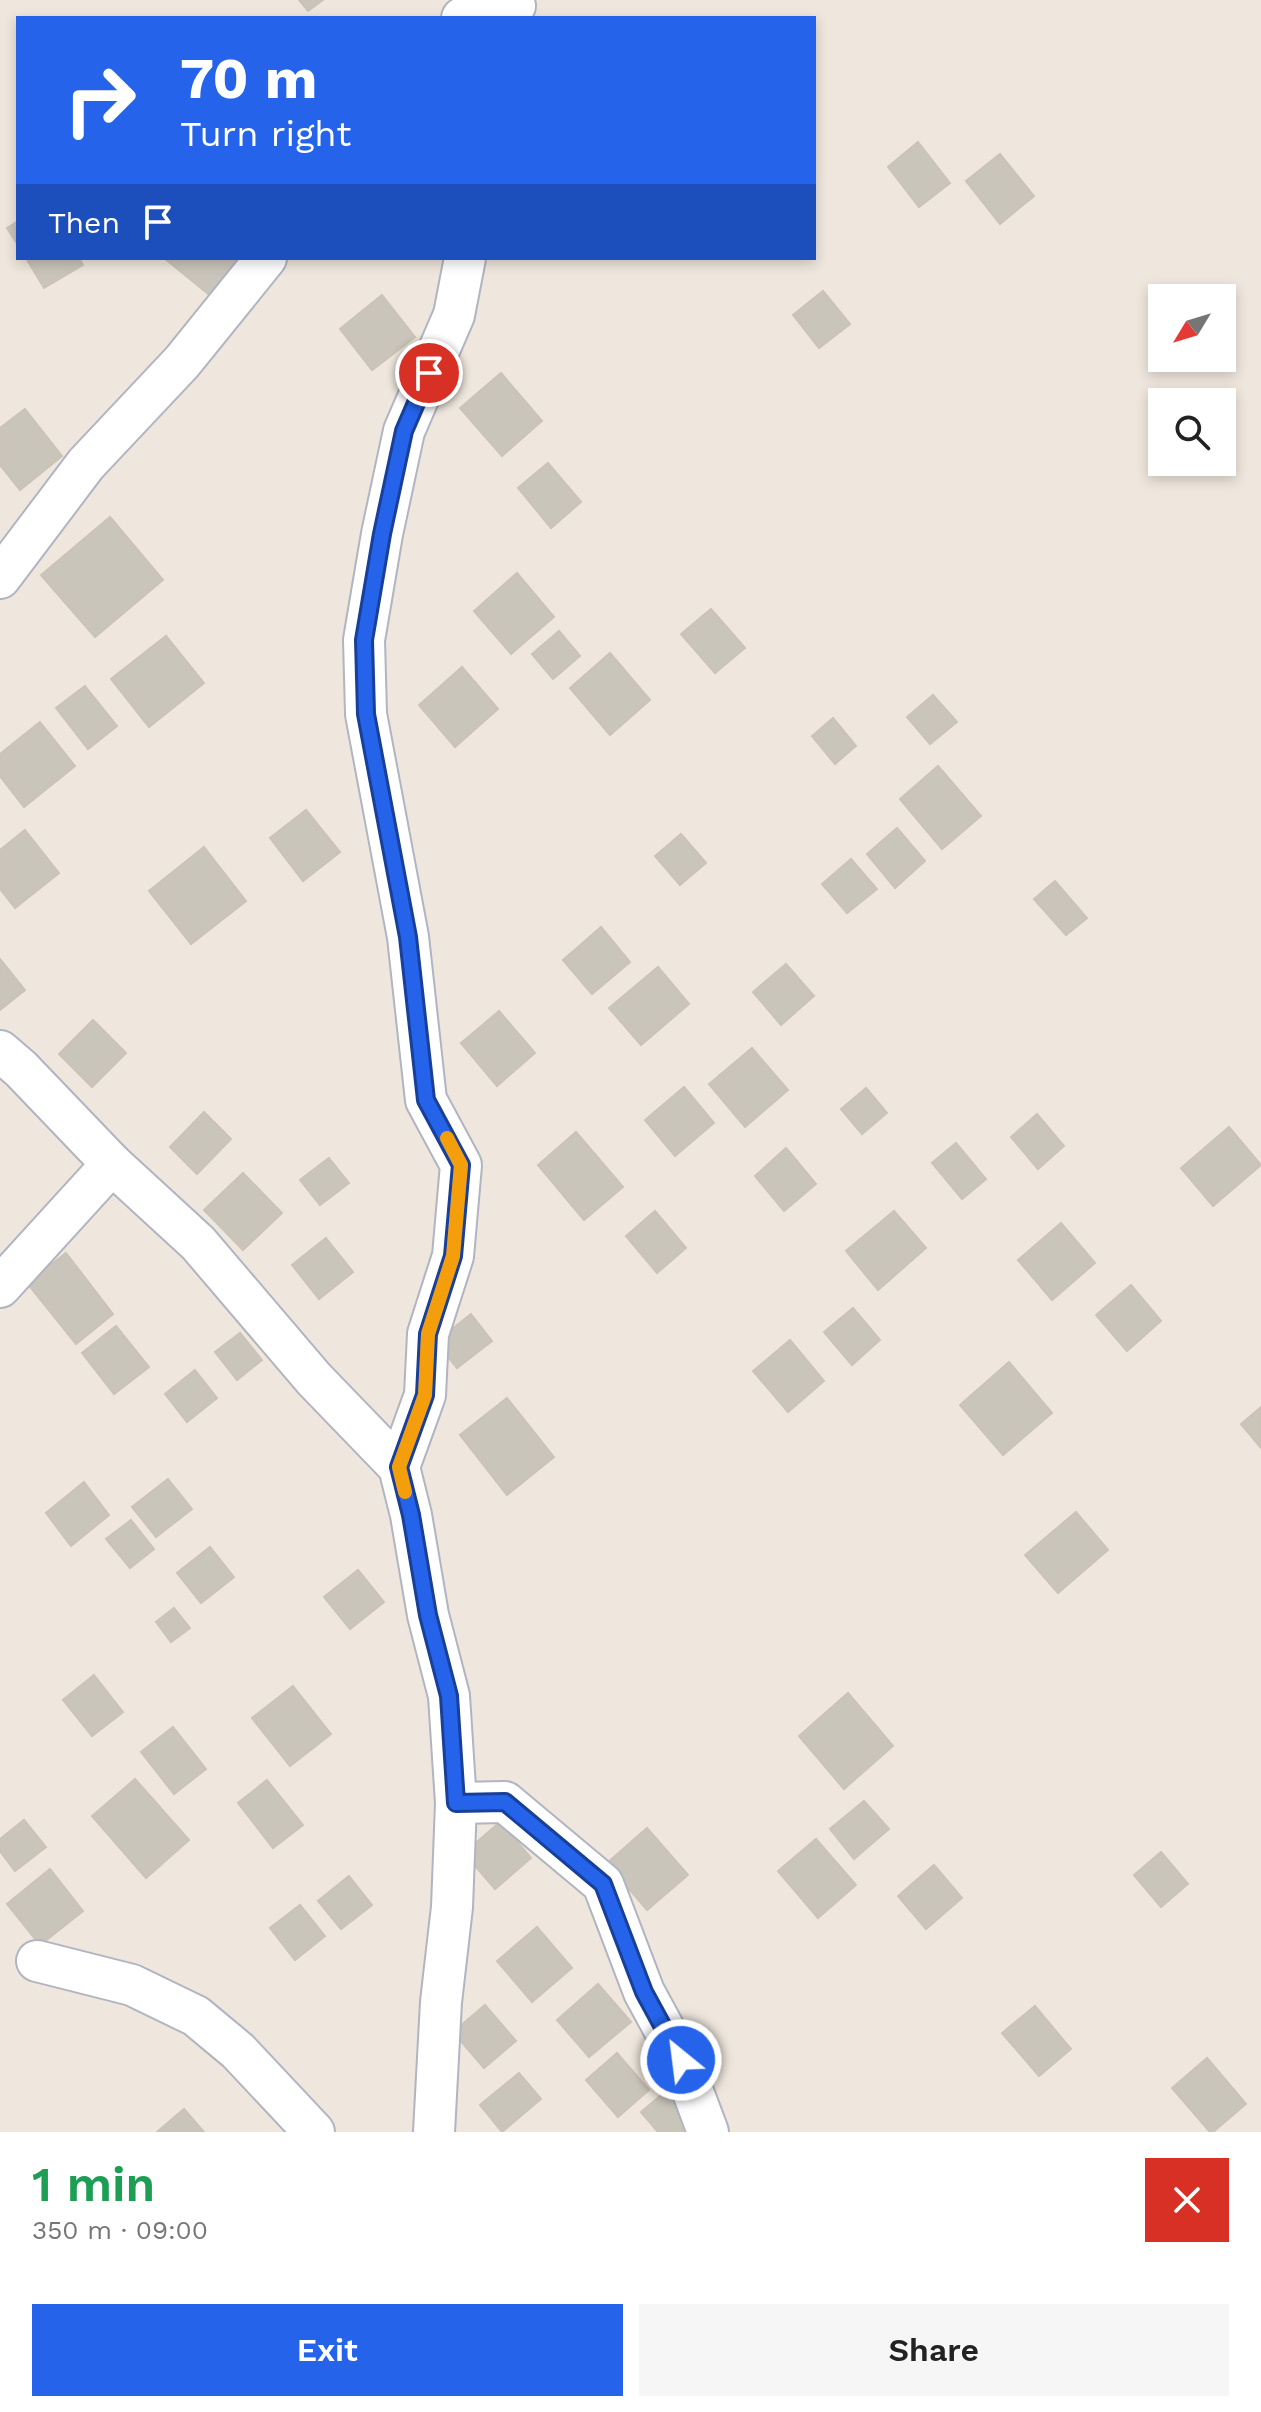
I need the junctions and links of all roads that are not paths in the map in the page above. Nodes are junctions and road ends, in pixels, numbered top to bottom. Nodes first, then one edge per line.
1 (515, 8) edge
2 (466, 16) edge
3 (264, 260) edge
4 (465, 260) edge
5 (0, 578) edge
6 (0, 1051) edge
7 (112, 1164) junction
8 (0, 1287) edge
9 (399, 1467) junction
10 (456, 1803) junction
11 (37, 1961) dead end
12 (314, 2132) edge
13 (434, 2132) edge
14 (708, 2132) edge

1 - 2 street
3 - 5 street
4 - 9 street
6 - 7 street
7 - 8 street
7 - 9 street
9 - 10 street
10 - 13 street
10 - 14 street
11 - 12 street

